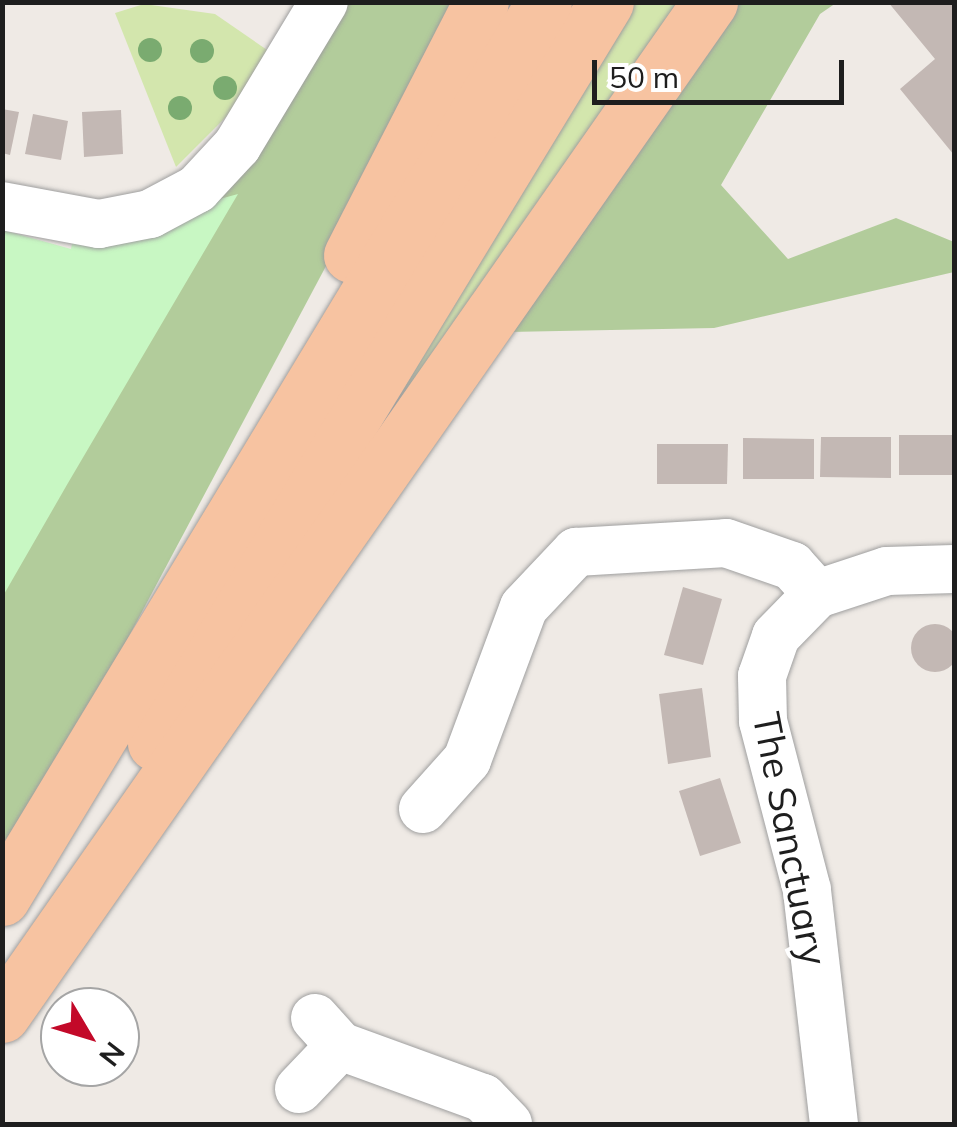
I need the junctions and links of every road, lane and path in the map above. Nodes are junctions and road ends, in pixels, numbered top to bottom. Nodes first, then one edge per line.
1 (324, 2) edge
2 (481, 2) edge
3 (544, 2) edge
4 (606, 2) edge
5 (710, 2) edge
6 (2, 206) edge
7 (954, 570) edge
8 (817, 594) junction
9 (148, 655) junction
10 (453, 794) dead end
11 (2, 898) edge
12 (2, 998) edge
13 (2, 1015) edge
14 (300, 1088) dead end
15 (508, 1124) edge
16 (834, 1124) edge

1 - 6 street
2 - 9 main road
3 - 9 main road
4 - 12 main road
5 - 13 main road
7 - 8 street, The Sanctuary
8 - 10 street
8 - 16 street, The Sanctuary
9 - 11 main road
14 - 15 street

